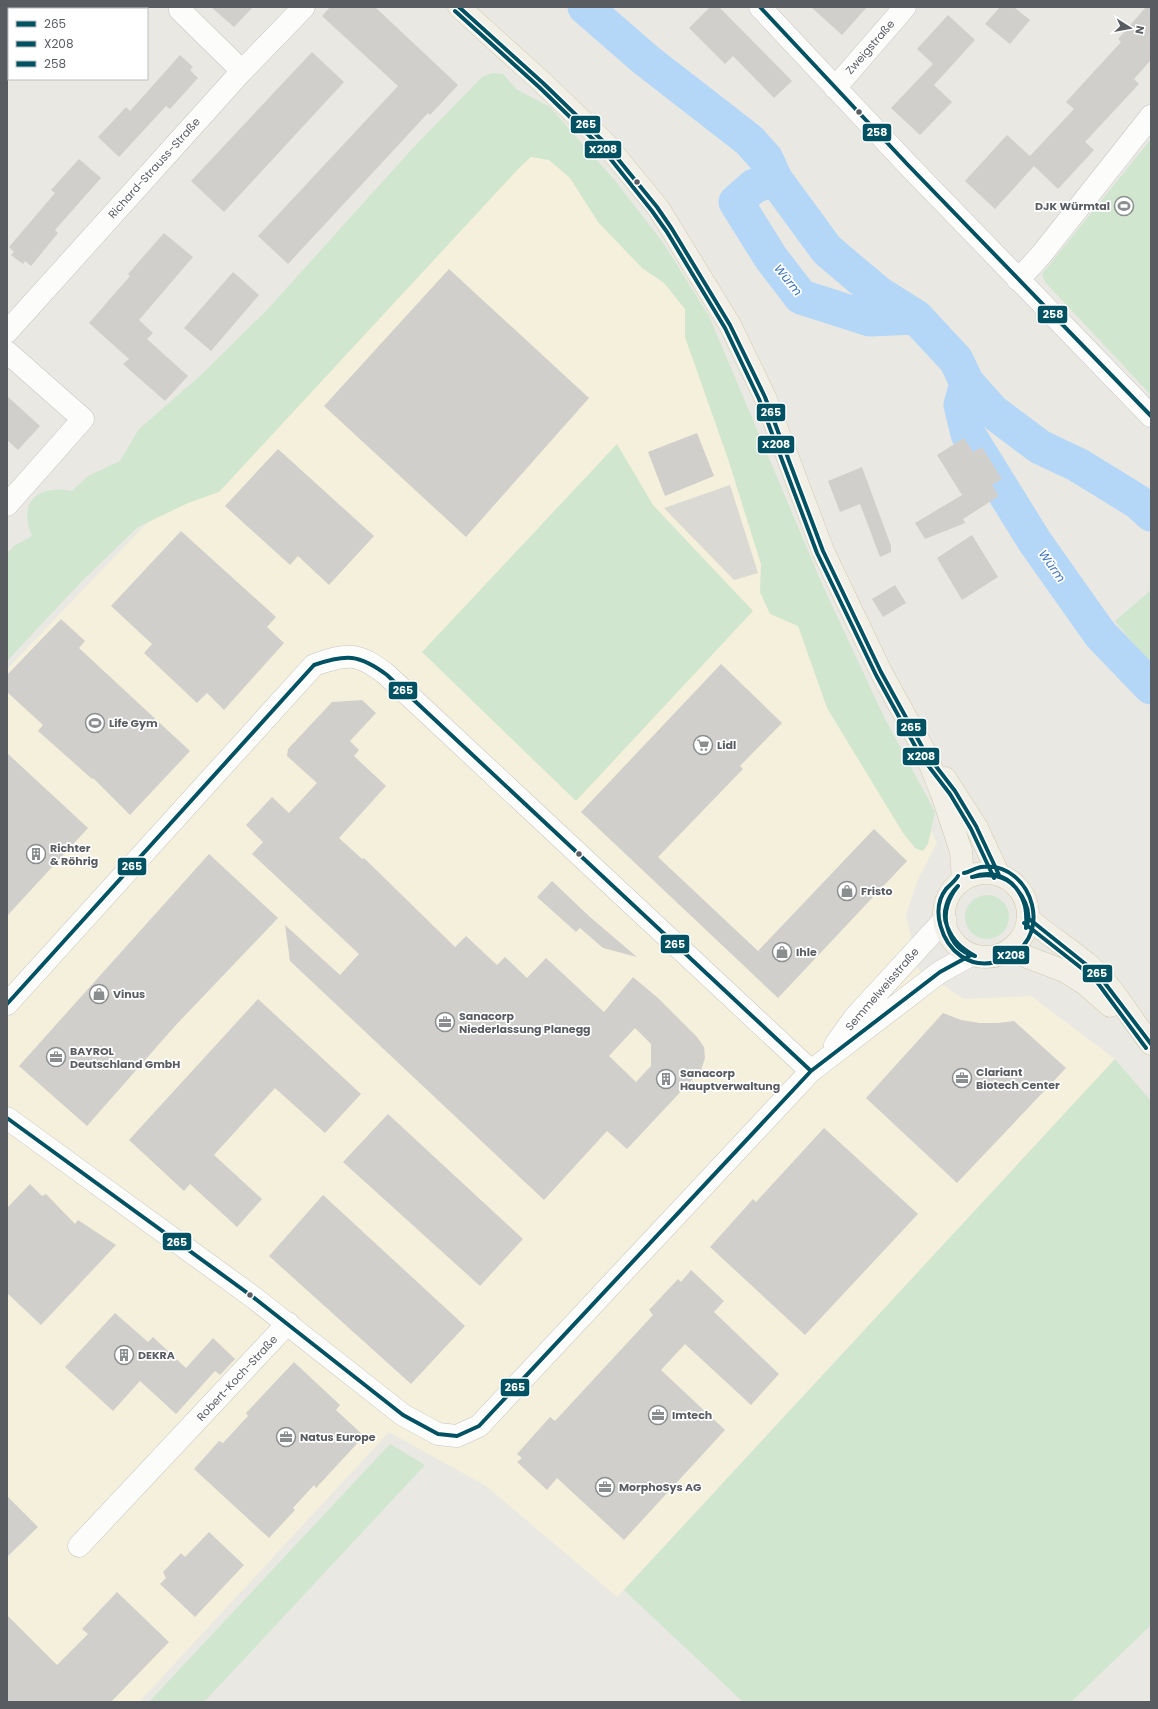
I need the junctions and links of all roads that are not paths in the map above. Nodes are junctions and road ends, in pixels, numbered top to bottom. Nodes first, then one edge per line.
1 (304, 7) edge
2 (459, 7) edge
3 (760, 7) edge
4 (905, 7) edge
5 (180, 10) dead end
6 (242, 71) junction
7 (835, 88) junction
8 (1151, 116) edge
9 (1018, 280) junction
10 (7, 332) edge
11 (7, 352) edge
12 (1151, 416) edge
13 (7, 505) edge
14 (925, 752) junction
15 (998, 875) junction
16 (964, 880) junction
17 (1028, 918) junction
18 (945, 919) junction
19 (1009, 950) junction
20 (971, 955) junction
21 (7, 1004) edge
22 (1146, 1038) edge
23 (817, 1067) junction
24 (7, 1118) edge
25 (288, 1323) junction
26 (79, 1546) dead end

1 - 6 street, Richard-Strauss-Straße
2 - 14 main road
3 - 7 street
4 - 7 street, Zweigstraße
5 - 6 street
6 - 10 street, Richard-Strauss-Straße
7 - 9 street
8 - 9 street
9 - 12 street
11 - 13 street
14 - 15 main road
14 - 16 main road
15 - 16 main road
15 - 17 main road
16 - 18 main road
17 - 19 main road
17 - 22 main road
18 - 20 main road
18 - 23 street, Semmelweisstraße
19 - 20 main road
19 - 22 main road
20 - 23 street, Semmelweisstraße
21 - 23 street
23 - 25 street, Semmelweisstraße
24 - 25 street
25 - 26 street, Robert-Koch-Straße

